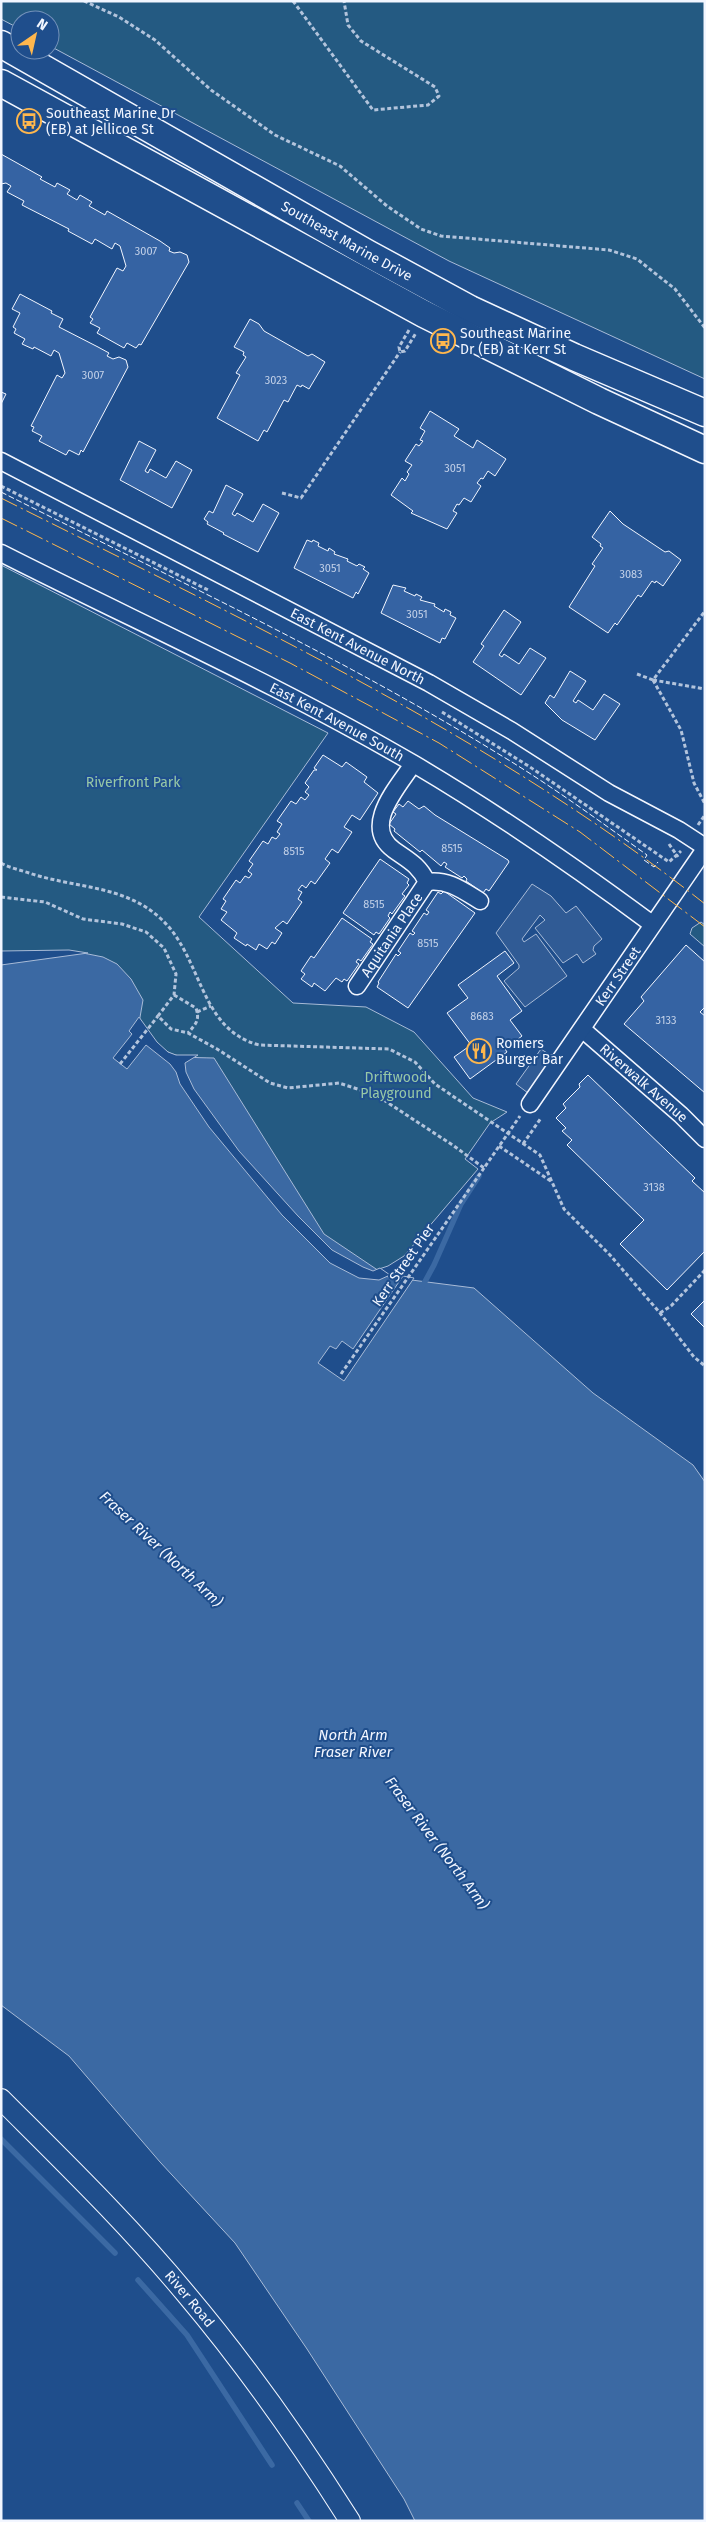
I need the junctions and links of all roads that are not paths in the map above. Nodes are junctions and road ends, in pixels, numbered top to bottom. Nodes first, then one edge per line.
1 (1, 44) edge
2 (1, 84) edge
3 (705, 413) edge
4 (705, 450) edge
5 (1, 462) edge
6 (1, 553) edge
7 (413, 764) junction
8 (705, 848) edge
9 (427, 882) junction
10 (480, 901) dead end
11 (652, 924) junction
12 (357, 986) dead end
13 (582, 1029) junction
14 (530, 1104) road end
15 (705, 1139) edge
16 (1, 2099) edge
17 (350, 2521) edge

1 - 3 main road, Southeast Marine Drive
2 - 4 main road, Southeast Marine Drive
5 - 8 street, East Kent Avenue North
6 - 7 street, East Kent Avenue South
7 - 9 street, Aquitania Place
7 - 11 street, East Kent Avenue South
8 - 11 street, Kerr Street
9 - 10 street, Aquitania Place
9 - 12 street, Aquitania Place
11 - 13 street, Kerr Street
13 - 14 street, Kerr Street
13 - 15 street, Riverwalk Avenue
16 - 17 street, River Road

